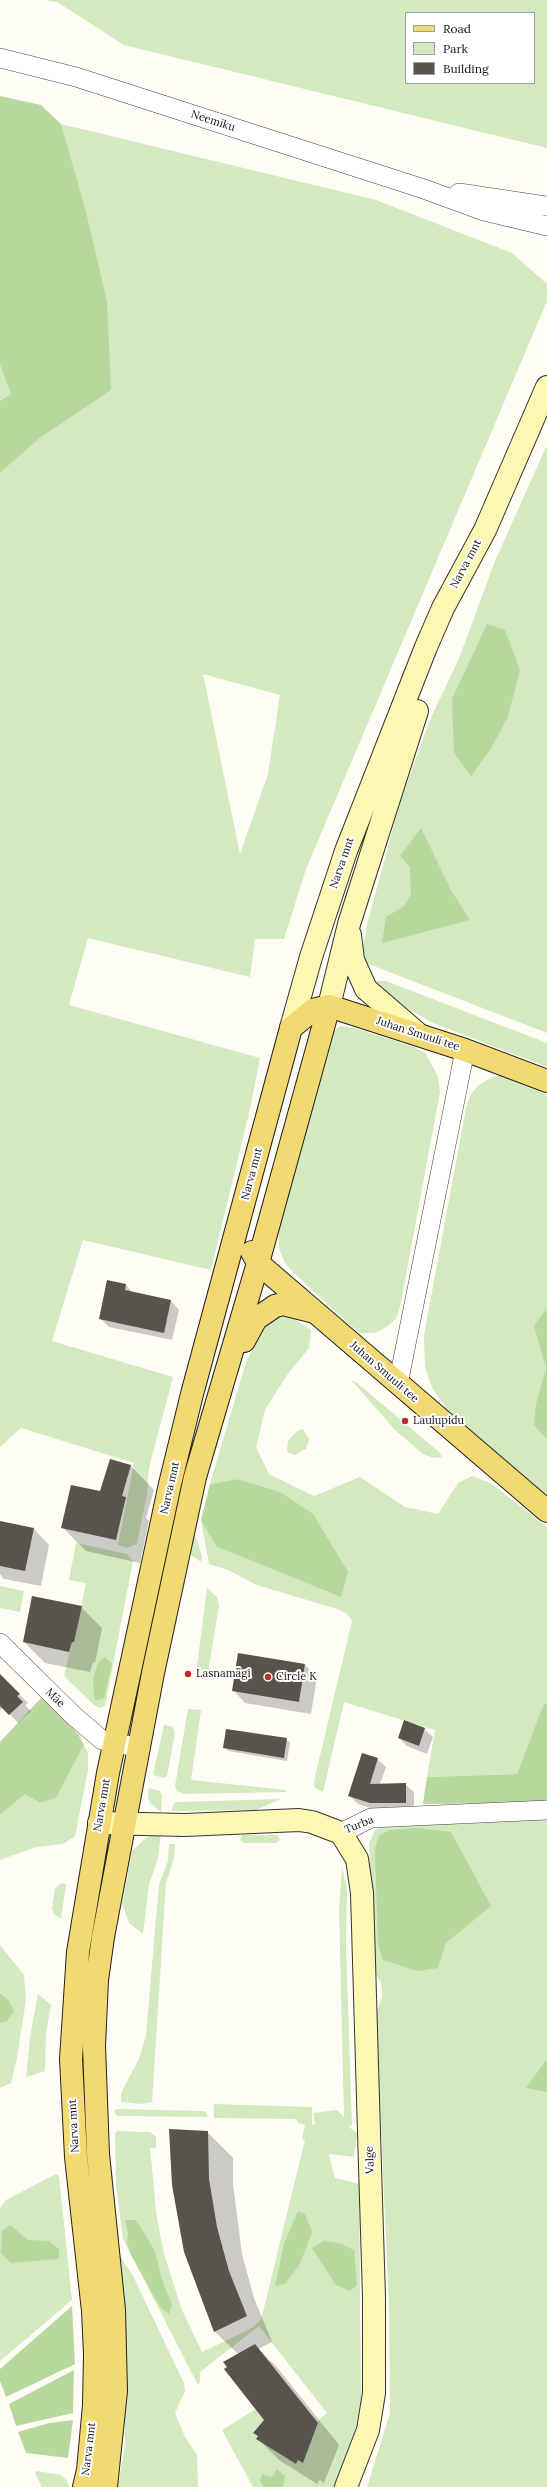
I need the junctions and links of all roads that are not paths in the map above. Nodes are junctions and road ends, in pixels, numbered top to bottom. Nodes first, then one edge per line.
1 (0, 58) edge
2 (424, 189) junction
3 (547, 206) edge
4 (547, 226) edge
5 (547, 387) edge
6 (485, 530) junction
7 (349, 924) junction
8 (329, 1006) junction
9 (292, 1028) junction
10 (416, 1032) junction
11 (465, 1050) junction
12 (547, 1082) edge
13 (245, 1202) junction
14 (258, 1263) junction
15 (316, 1312) junction
16 (398, 1384) junction
17 (223, 1385) junction
18 (547, 1511) edge
19 (0, 1644) edge
20 (115, 1743) junction
21 (140, 1748) junction
22 (547, 1810) edge
23 (99, 1823) junction
24 (126, 1825) junction
25 (341, 1833) junction
26 (84, 2487) edge
27 (106, 2487) edge
28 (346, 2487) edge

1 - 2 street, Neemiku
2 - 3 street, Neemiku
2 - 4 street, Neemiku
5 - 6 main road, Narva mnt
6 - 7 main road, Narva mnt
6 - 9 main road, Narva mnt
7 - 8 main road, Narva mnt
7 - 10 main road
8 - 9 main road
8 - 10 main road, Juhan Smuuli tee
8 - 14 main road, Narva mnt
9 - 13 main road, Narva mnt
10 - 11 main road, Juhan Smuuli tee
11 - 12 main road, Juhan Smuuli tee
11 - 16 street
13 - 14 main road
13 - 20 main road, Narva mnt
14 - 15 main road, Juhan Smuuli tee
14 - 17 main road, Narva mnt
15 - 16 main road, Juhan Smuuli tee
15 - 17 main road
16 - 18 main road, Juhan Smuuli tee
17 - 21 main road, Narva mnt
19 - 20 street, Mäe
20 - 21 street, Mäe
20 - 23 main road, Narva mnt
21 - 24 main road, Narva mnt
22 - 25 street, Turba
23 - 24 main road, Turba
23 - 26 main road, Narva mnt
24 - 25 main road, Turba
24 - 27 main road, Narva mnt
25 - 28 main road, Valge

